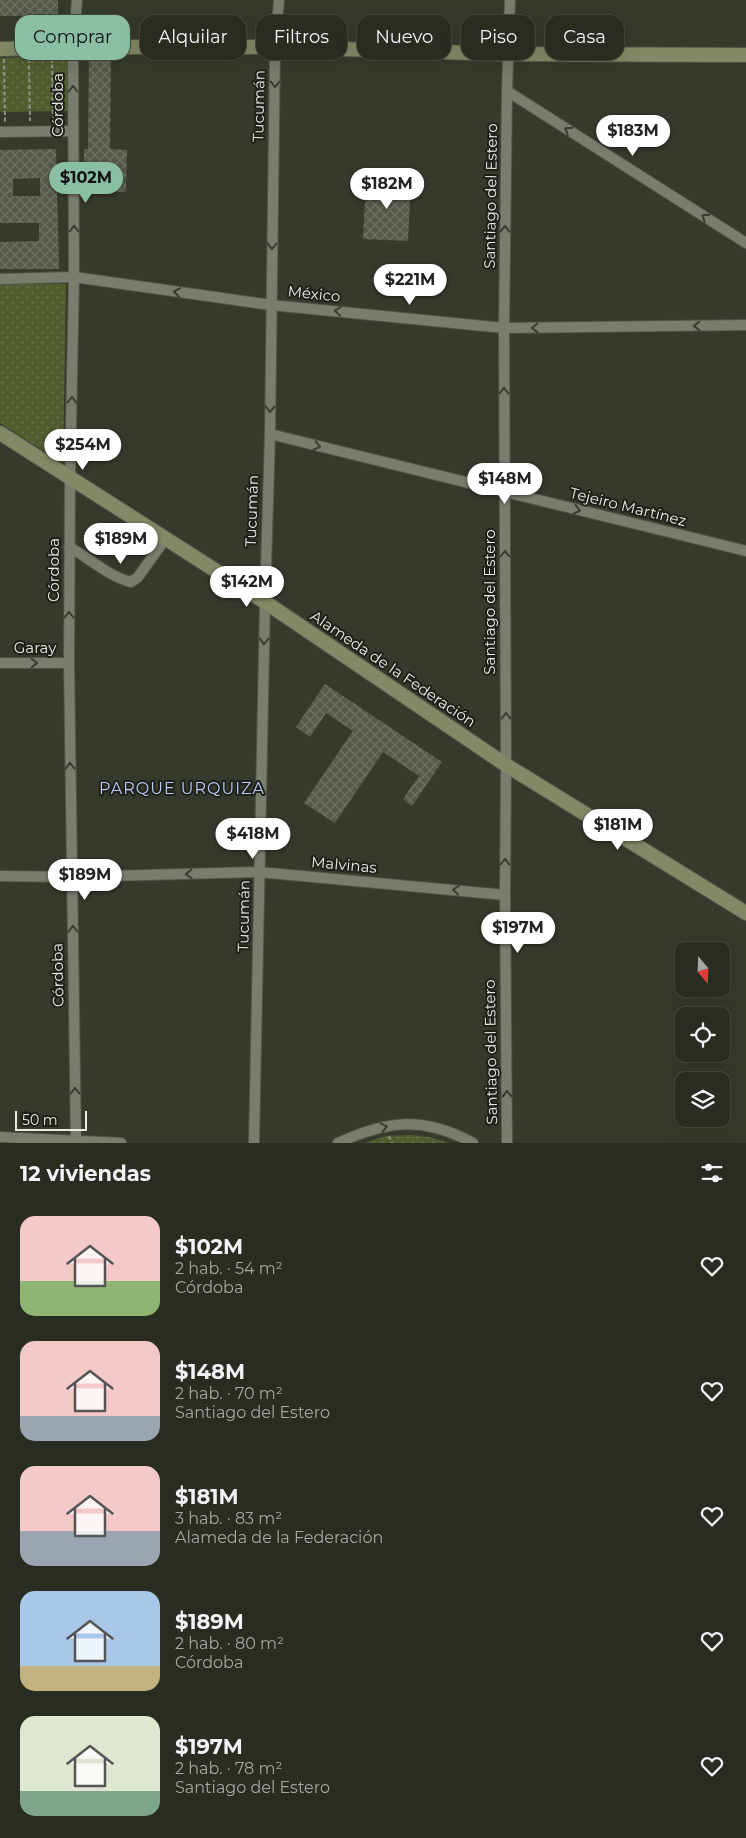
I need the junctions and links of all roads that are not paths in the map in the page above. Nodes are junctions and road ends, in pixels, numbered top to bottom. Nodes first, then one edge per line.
1 (77, 0) edge
2 (279, 0) edge
3 (510, 0) edge
4 (76, 15) edge
5 (278, 15) edge
6 (509, 15) edge
7 (130, 47) edge
8 (256, 47) edge
9 (1, 49) edge
10 (15, 49) edge
11 (347, 49) edge
12 (461, 53) edge
13 (535, 54) edge
14 (746, 56) edge
15 (74, 60) edge
16 (275, 60) edge
17 (508, 60) edge
18 (507, 91) junction
19 (3, 132) edge
20 (73, 132) junction
21 (746, 244) edge
22 (74, 277) junction
23 (0, 279) edge
24 (271, 305) junction
25 (746, 325) edge
26 (504, 328) junction
27 (0, 433) edge
28 (270, 434) junction
29 (70, 478) junction
30 (504, 492) junction
31 (166, 538) junction
32 (69, 547) junction
33 (746, 551) edge
34 (265, 602) junction
35 (0, 663) edge
36 (69, 663) junction
37 (506, 765) junction
38 (259, 872) junction
39 (0, 876) edge
40 (72, 877) junction
41 (505, 895) junction
42 (746, 905) edge
43 (746, 913) edge
44 (746, 917) edge
45 (0, 1137) edge
46 (76, 1141) edge
47 (121, 1143) edge
48 (254, 1143) edge
49 (338, 1143) edge
50 (473, 1143) edge
51 (507, 1143) edge

1 - 4 street, Córdoba
2 - 5 street, Tucumán
3 - 6 street, Santiago del Estero
7 - 8 street
9 - 10 street
11 - 12 street
13 - 14 street
20 -> 15 street, Córdoba
16 -> 24 street, Tucumán
17 - 18 street, Santiago del Estero
21 -> 18 street
26 -> 18 street, Santiago del Estero
19 - 20 street
22 -> 20 street, Córdoba
22 - 23 street, México
24 -> 22 street, México
29 -> 22 street, Córdoba
26 -> 24 street, México
24 -> 28 street, Tucumán
25 -> 26 street, México
30 -> 26 street, Santiago del Estero
27 - 29 street, Alameda de la Federación
28 -> 30 street, Tejeiro Martínez
28 - 34 street, Tucumán
29 - 31 street, Alameda de la Federación
29 - 32 street, Córdoba
30 -> 33 street, Tejeiro Martínez
37 -> 30 street, Santiago del Estero
31 - 32 street
31 - 34 street, Alameda de la Federación
36 -> 32 street, Córdoba
34 - 37 street, Alameda de la Federación
34 -> 38 street, Tucumán
35 -> 36 street, Garay
40 -> 36 street, Córdoba
41 -> 37 street, Santiago del Estero
37 - 43 street, Alameda de la Federación
38 -> 40 street, Malvinas
41 -> 38 street, Malvinas
38 - 48 street, Tucumán
39 - 40 street, Malvinas
46 -> 40 street, Córdoba
51 -> 41 street, Santiago del Estero
42 - 43 street
43 - 44 street
45 - 46 street
46 - 47 street
49 -> 50 street

